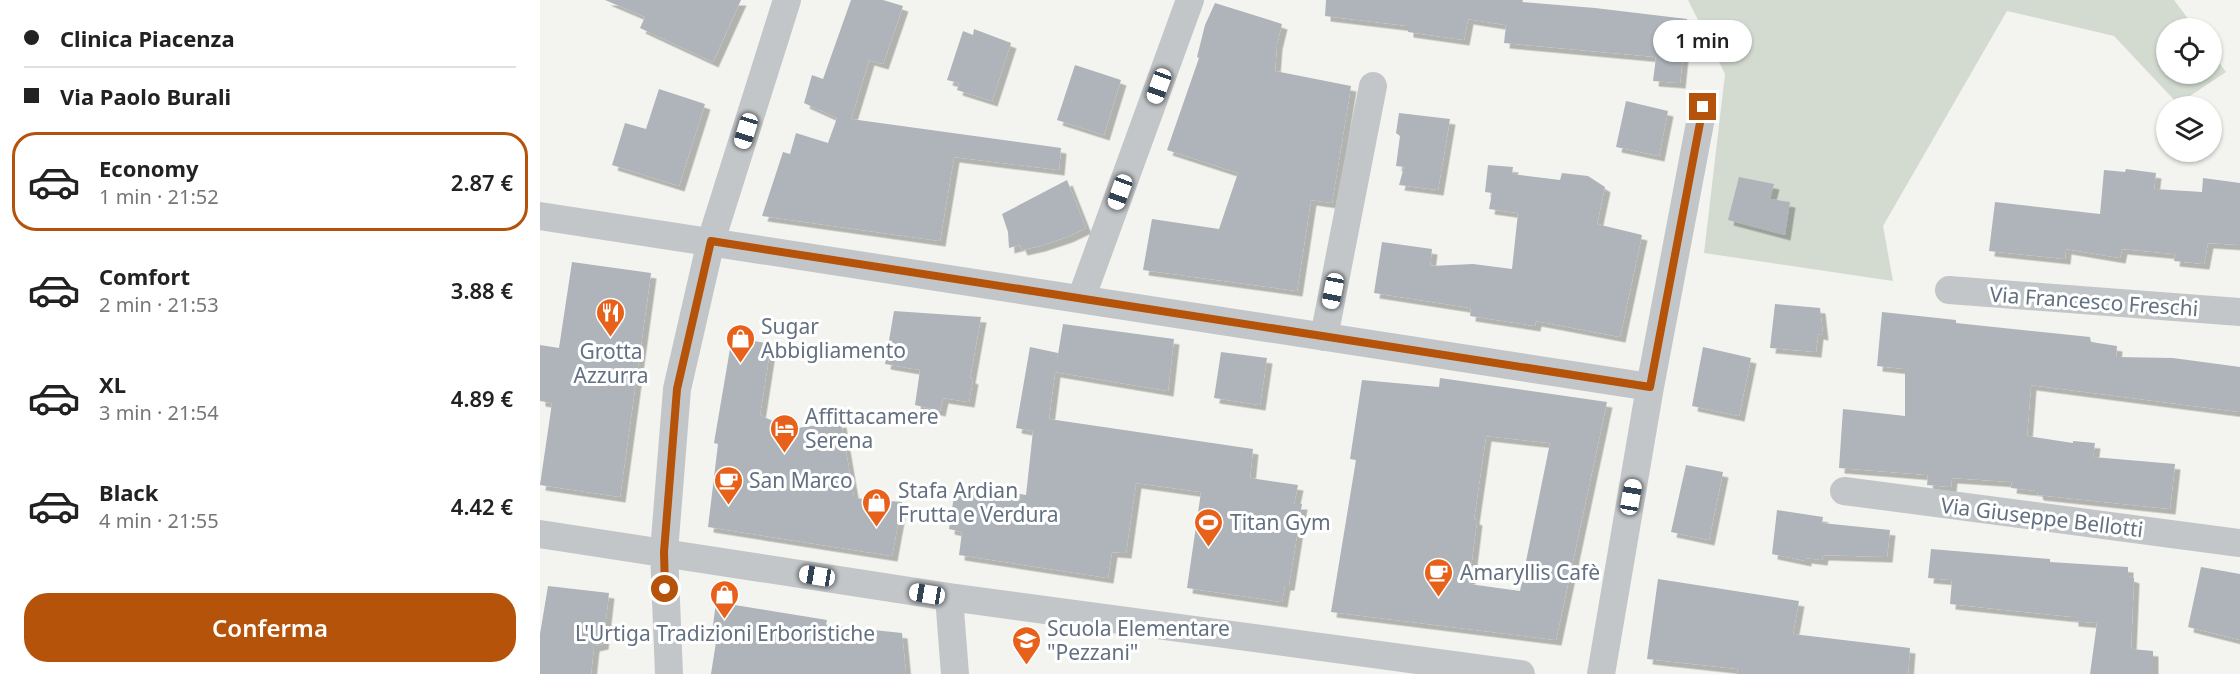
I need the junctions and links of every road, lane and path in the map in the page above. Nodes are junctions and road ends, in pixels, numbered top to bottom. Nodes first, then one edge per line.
1 (787, 0) edge
2 (1190, 0) edge
3 (1373, 86) dead end
4 (1703, 107) dead end
5 (540, 216) edge
6 (711, 241) junction
7 (1949, 290) dead end
8 (1081, 299) junction
9 (2240, 312) edge
10 (1324, 337) junction
11 (1650, 387) junction
12 (1845, 491) dead end
13 (540, 534) edge
14 (2240, 543) edge
15 (664, 552) junction
16 (949, 597) junction
17 (669, 674) edge
18 (955, 674) edge
19 (1521, 674) edge
20 (1601, 674) edge

1 - 6 street
2 - 8 street
3 - 10 street
4 - 11 street
5 - 6 street
6 - 8 street
6 - 15 street
7 - 9 street, Via Francesco Freschi
8 - 10 street
10 - 11 street
11 - 20 street
12 - 14 street, Via Giuseppe Bellotti
13 - 15 street
15 - 16 street
15 - 17 street
16 - 18 street
16 - 19 street

